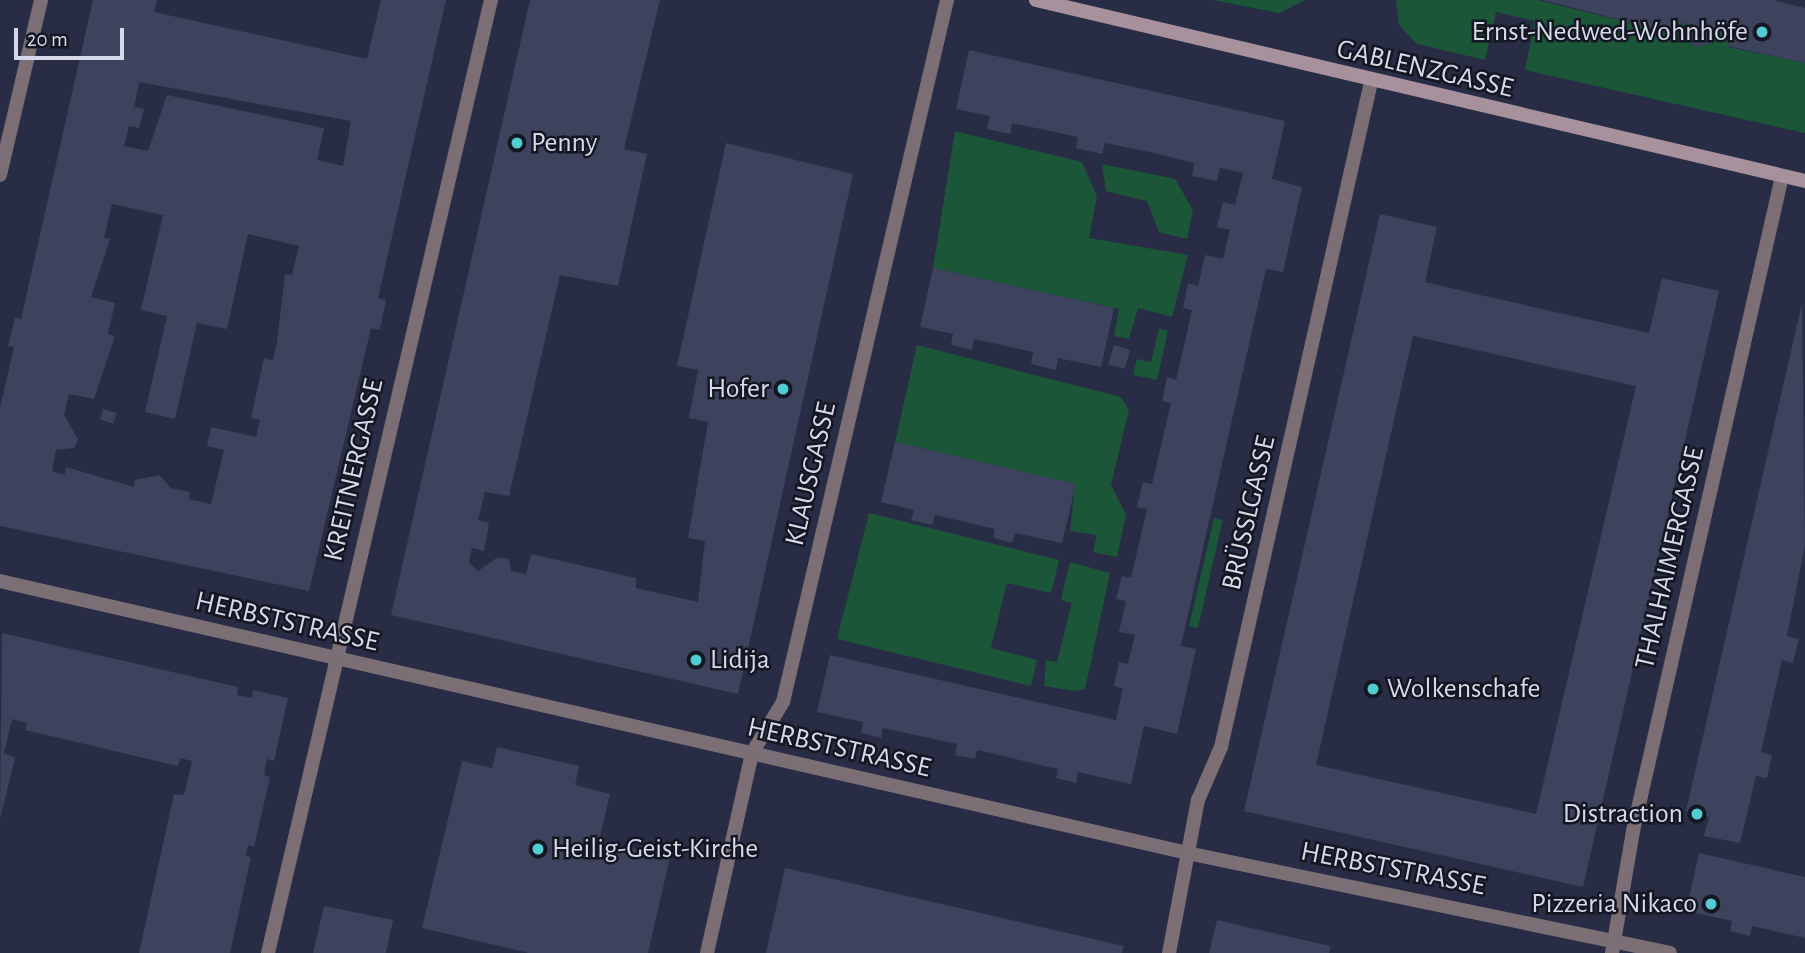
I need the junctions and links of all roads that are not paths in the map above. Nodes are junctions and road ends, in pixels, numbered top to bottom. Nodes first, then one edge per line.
1 (41, 0) edge
2 (491, 0) edge
3 (947, 0) edge
4 (1036, 0) edge
5 (1371, 82) junction
6 (0, 175) edge
7 (1782, 176) junction
8 (1805, 181) edge
9 (0, 581) edge
10 (334, 658) junction
11 (752, 753) junction
12 (1192, 854) junction
13 (1614, 946) edge
14 (268, 953) edge
15 (707, 953) edge
16 (1169, 953) edge
17 (1670, 953) edge

1 - 6 street
2 - 10 street, KREITNERGASSE
3 - 11 street, KLAUSGASSE
4 - 5 main road, GABLENZGASSE
5 - 7 main road, GABLENZGASSE
5 - 12 street, BRÜSSLGASSE
7 - 8 main road, GABLENZGASSE
7 - 13 street, THALHAIMERGASSE
9 - 10 street, HERBSTSTRASSE
10 - 11 street, HERBSTSTRASSE
10 - 14 street, KREITNERGASSE
11 - 12 street, HERBSTSTRASSE
11 - 15 street, KLAUSGASSE
12 - 13 street, HERBSTSTRASSE
12 - 16 street, BRÜSSLGASSE
13 - 17 street, HERBSTSTRASSE

